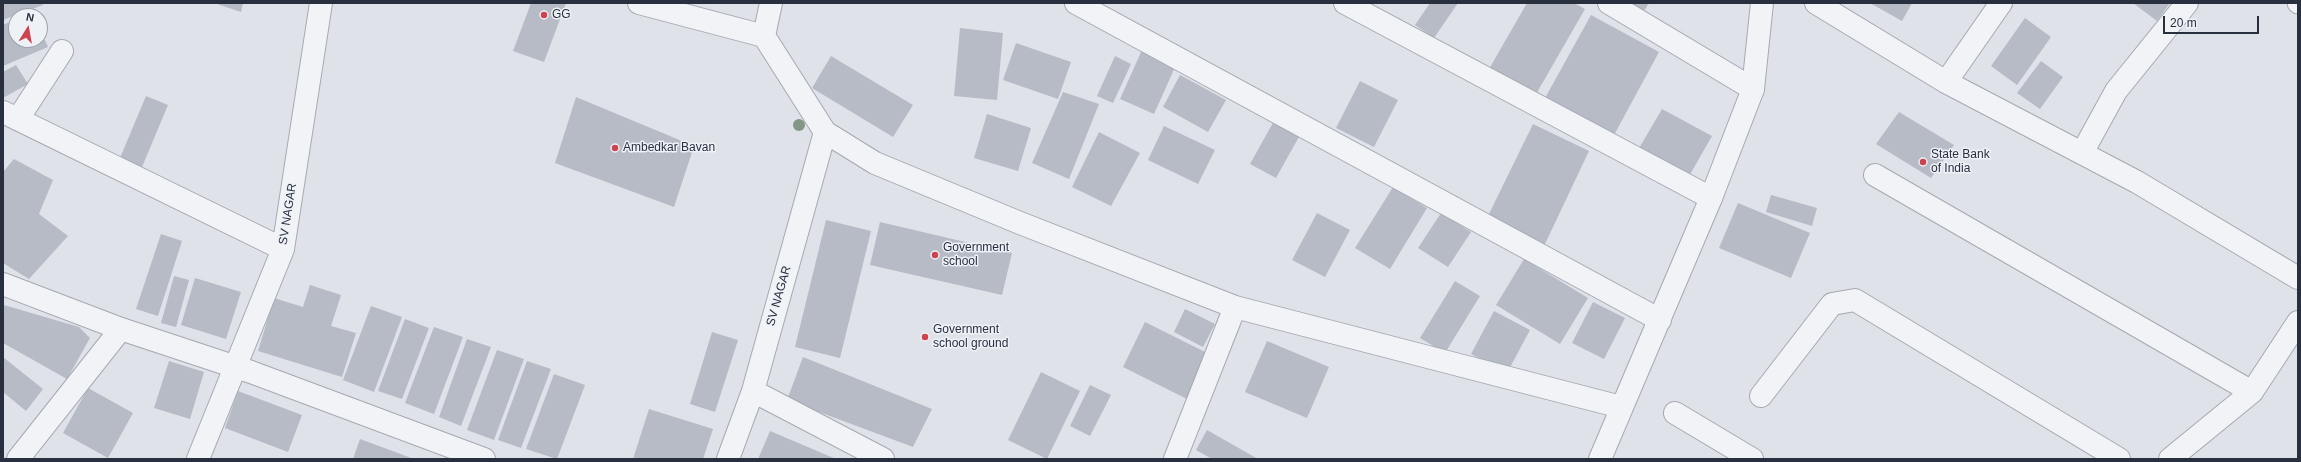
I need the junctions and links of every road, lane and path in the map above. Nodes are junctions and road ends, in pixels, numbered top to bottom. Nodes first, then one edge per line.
1 (321, 3) edge
2 (639, 3) edge
3 (771, 3) edge
4 (1076, 3) edge
5 (1345, 3) edge
6 (1609, 3) edge
7 (1762, 3) edge
8 (1816, 3) edge
9 (2001, 3) edge
10 (2187, 3) edge
11 (764, 36) junction
12 (62, 52) dead end
13 (1946, 82) junction
14 (1753, 89) junction
15 (10, 115) edge
16 (825, 132) junction
17 (2082, 152) junction
18 (1875, 175) dead end
19 (1711, 198) junction
20 (283, 249) junction
21 (2298, 278) edge
22 (3, 284) edge
23 (1234, 307) junction
24 (1660, 320) junction
25 (2298, 322) edge
26 (121, 329) junction
27 (236, 366) junction
28 (753, 391) junction
29 (2252, 392) junction
30 (1760, 396) dead end
31 (1621, 407) junction
32 (1675, 414) dead end
33 (18, 459) edge
34 (198, 459) edge
35 (484, 459) edge
36 (728, 459) edge
37 (883, 459) edge
38 (1176, 459) edge
39 (1600, 459) edge
40 (1752, 459) edge
41 (2119, 459) edge
42 (2170, 459) edge

1 - 20 street, SV NAGAR
2 - 11 street
3 - 11 street
4 - 24 street
5 - 19 street
6 - 14 street
7 - 14 street
8 - 13 street
9 - 13 street
10 - 17 street
11 - 16 street
12 - 15 street
13 - 17 street
14 - 19 street
15 - 20 street
16 - 23 street
16 - 28 street, SV NAGAR
17 - 21 street
18 - 29 street
19 - 24 street
20 - 27 street, SV NAGAR
22 - 26 street
23 - 31 street
23 - 38 street
24 - 31 street
25 - 29 street
26 - 27 street
26 - 33 street
27 - 34 street, SV NAGAR
27 - 35 street
28 - 36 street, SV NAGAR
28 - 37 street
29 - 42 street
30 - 41 street
31 - 39 street
32 - 40 street

